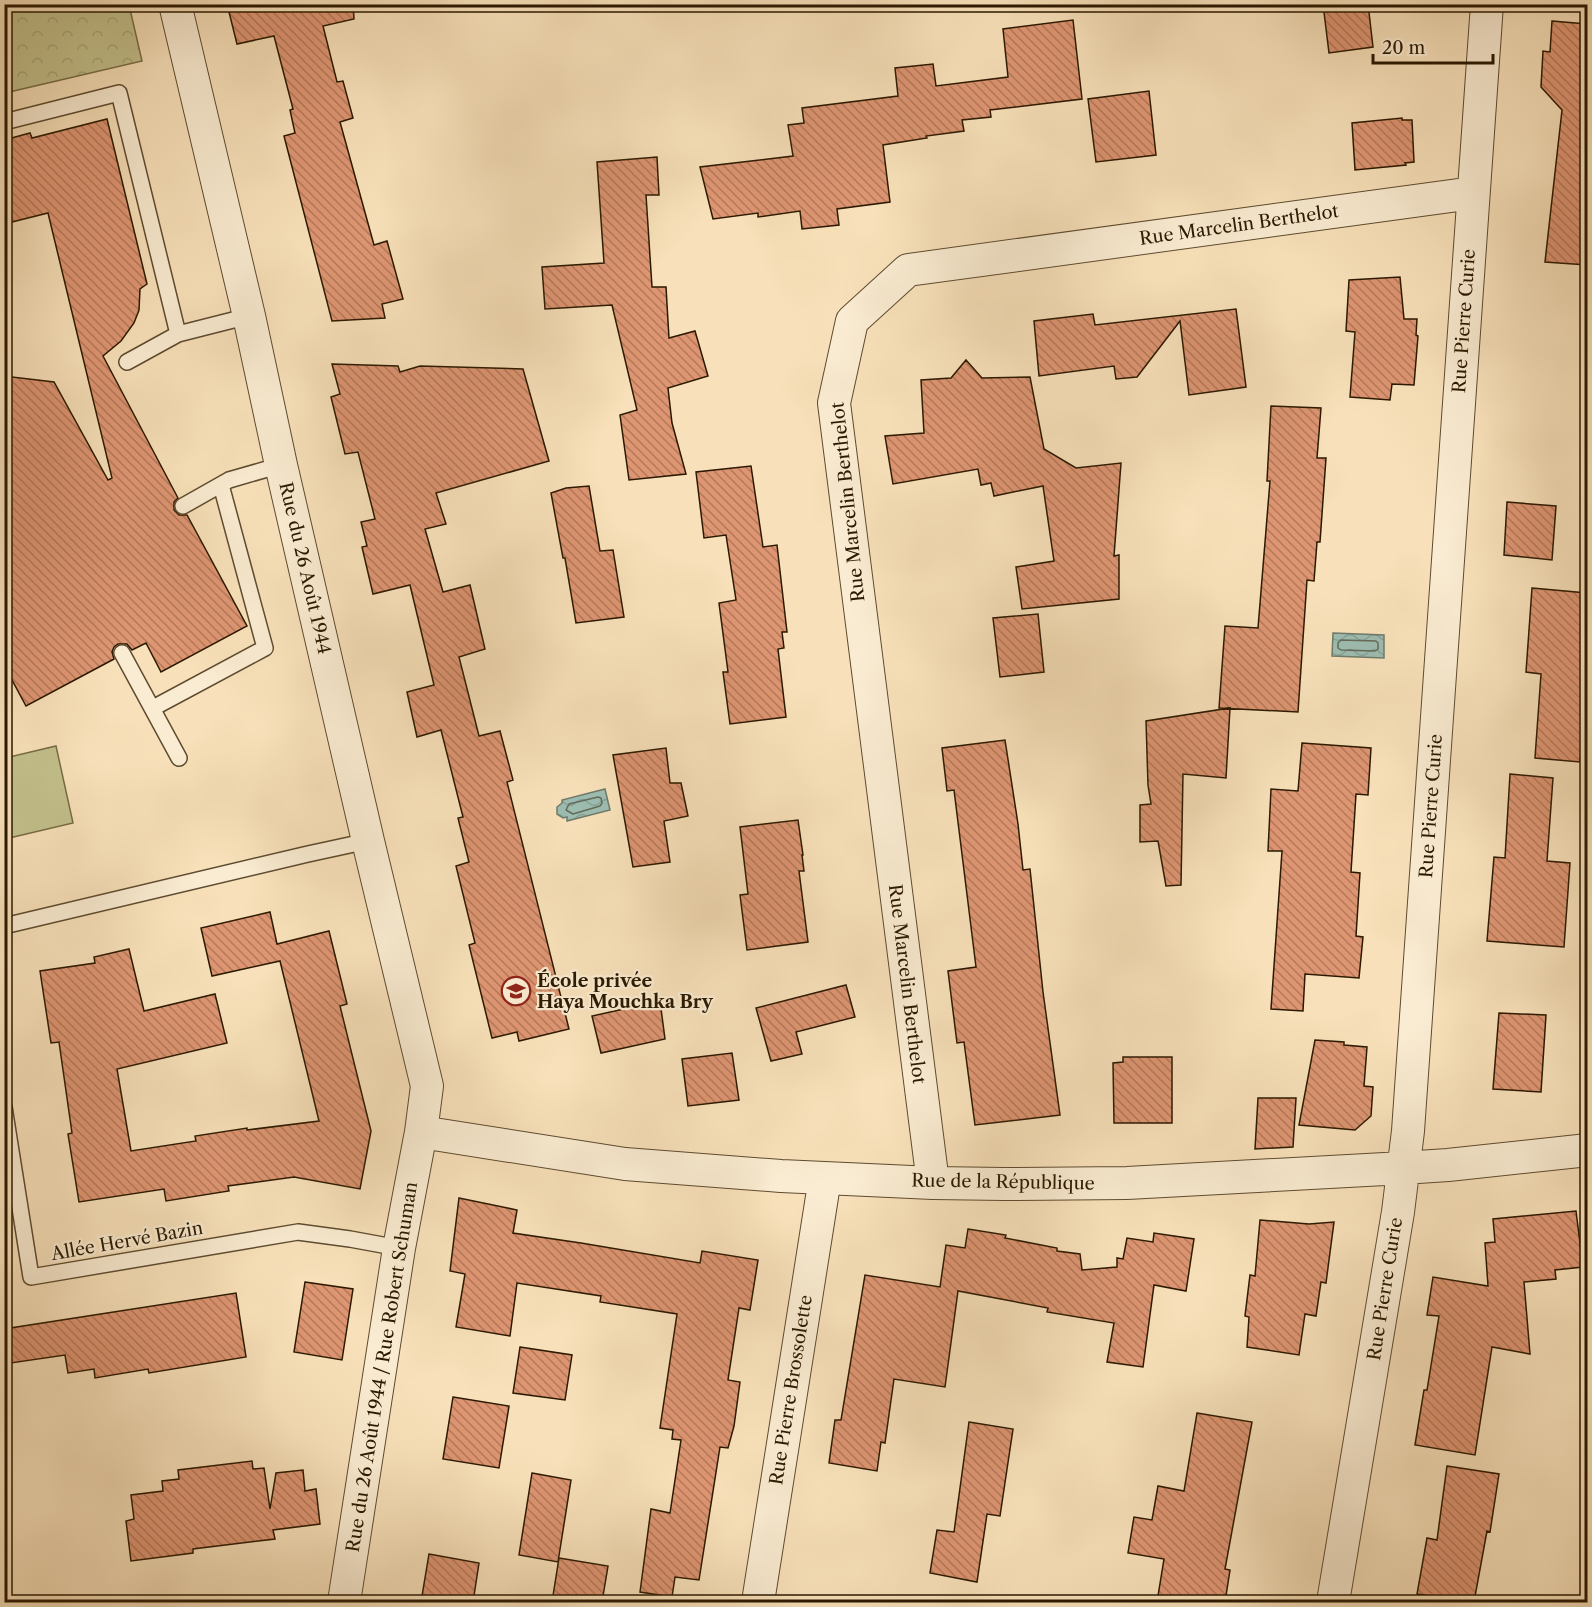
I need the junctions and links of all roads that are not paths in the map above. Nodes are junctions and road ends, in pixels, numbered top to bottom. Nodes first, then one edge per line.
1 (175, 4) edge
2 (1487, 4) edge
3 (4, 122) edge
4 (1473, 193) junction
5 (249, 316) junction
6 (177, 334) junction
7 (127, 362) dead end
8 (281, 465) junction
9 (221, 485) junction
10 (183, 506) dead end
11 (122, 653) dead end
12 (153, 708) junction
13 (180, 758) dead end
14 (368, 841) junction
15 (4, 926) edge
16 (4, 1107) edge
17 (421, 1132) junction
18 (1587, 1150) edge
19 (1403, 1168) junction
20 (825, 1178) junction
21 (933, 1183) junction
22 (399, 1248) junction
23 (344, 1602) edge
24 (758, 1602) edge
25 (1333, 1602) edge

1 - 5 street, Rue du 26 Août 1944
2 - 4 street, Rue Pierre Curie
3 - 6 lane
4 - 19 street, Rue Pierre Curie
4 - 21 street, Rue Marcelin Berthelot
5 - 6 lane
5 - 8 street, Rue du 26 Août 1944
6 - 7 lane
8 - 9 lane
8 - 14 street, Rue du 26 Août 1944
9 - 10 lane
9 - 12 lane
11 - 12 lane
12 - 13 lane
14 - 15 lane
14 - 17 street, Rue du 26 Août 1944
16 - 22 lane, Allée Hervé Bazin
17 - 20 street, Rue de la République
17 - 22 street, Rue du 26 Août 1944 / Rue Robert Schuman
18 - 19 street, Rue de la République
19 - 21 street, Rue de la République
19 - 25 street, Rue Pierre Curie
20 - 21 street, Rue de la République
20 - 24 street, Rue Pierre Brossolette
22 - 23 street, Rue du 26 Août 1944 / Rue Robert Schuman

